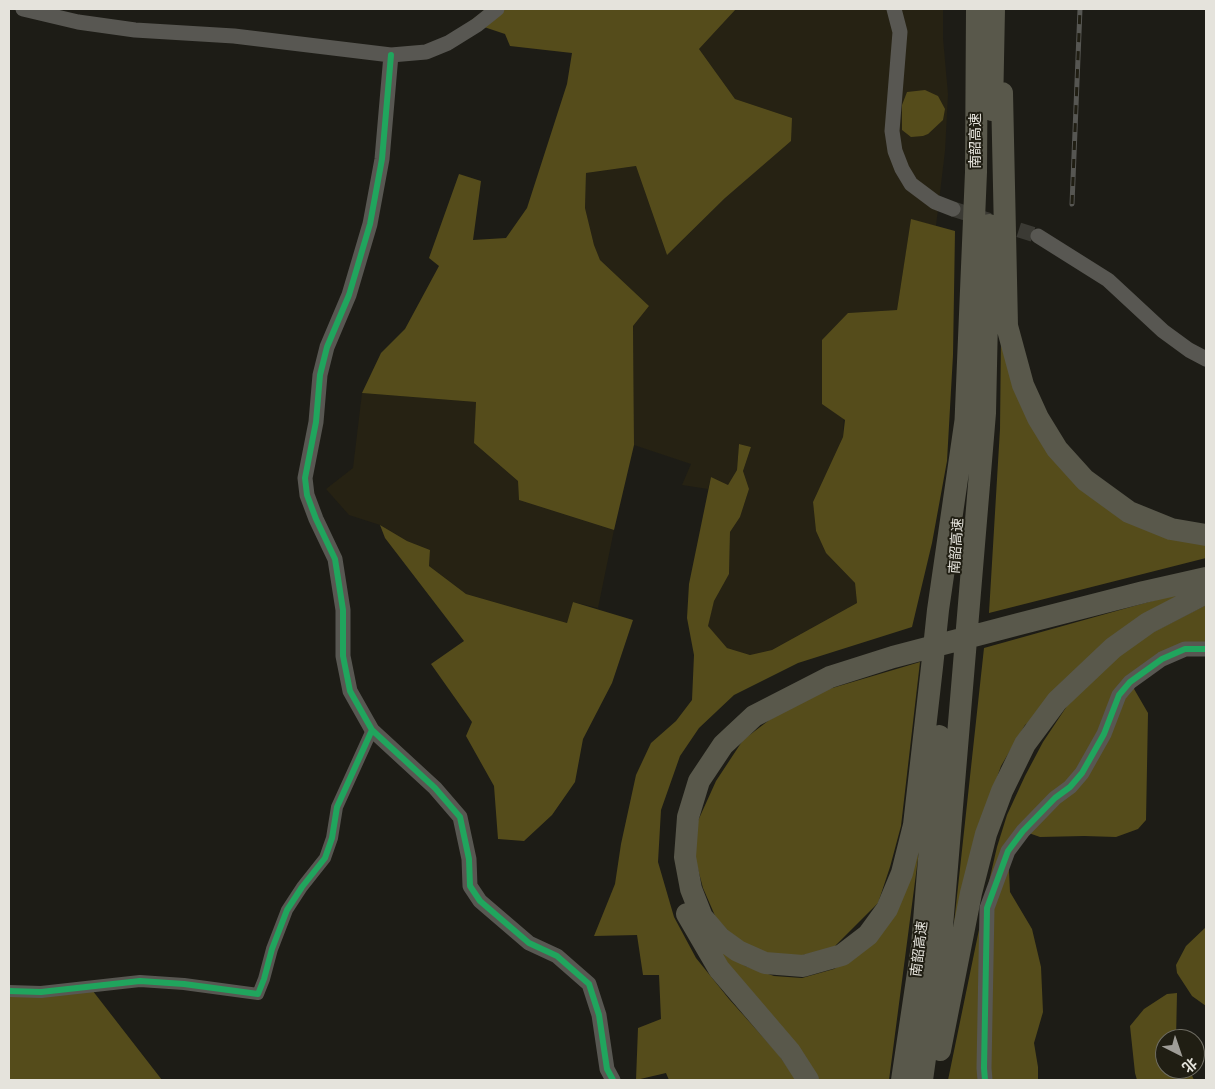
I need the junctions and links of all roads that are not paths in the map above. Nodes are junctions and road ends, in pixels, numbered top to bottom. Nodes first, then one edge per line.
1 (23, 9) edge
2 (497, 9) edge
3 (894, 9) edge
4 (977, 9) edge
5 (994, 9) edge
6 (1000, 9) edge
7 (391, 55) junction
8 (952, 209) tunnel mouth
9 (1038, 236) tunnel mouth
10 (1206, 359) edge
11 (1206, 535) edge
12 (1206, 565) edge
13 (1206, 578) edge
14 (1206, 593) edge
15 (953, 609) junction
16 (1206, 649) edge
17 (947, 666) junction
18 (372, 730) junction
19 (9, 990) edge
20 (613, 1080) edge
21 (808, 1080) edge
22 (902, 1080) edge
23 (922, 1080) edge
24 (933, 1080) edge
25 (985, 1080) edge

1 - 7 street
2 - 7 street
3 - 8 street
4 - 15 highway, 南韶高速
5 - 15 highway, 南韶高速
6 - 11 highway
7 - 18 street
9 - 10 street
12 - 21 highway
13 - 17 highway
14 - 24 highway
15 - 17 highway
15 - 17 highway, 南韶高速
16 - 25 street
17 - 22 highway, 南韶高速
17 - 23 highway, 南韶高速
18 - 19 street
18 - 20 street

